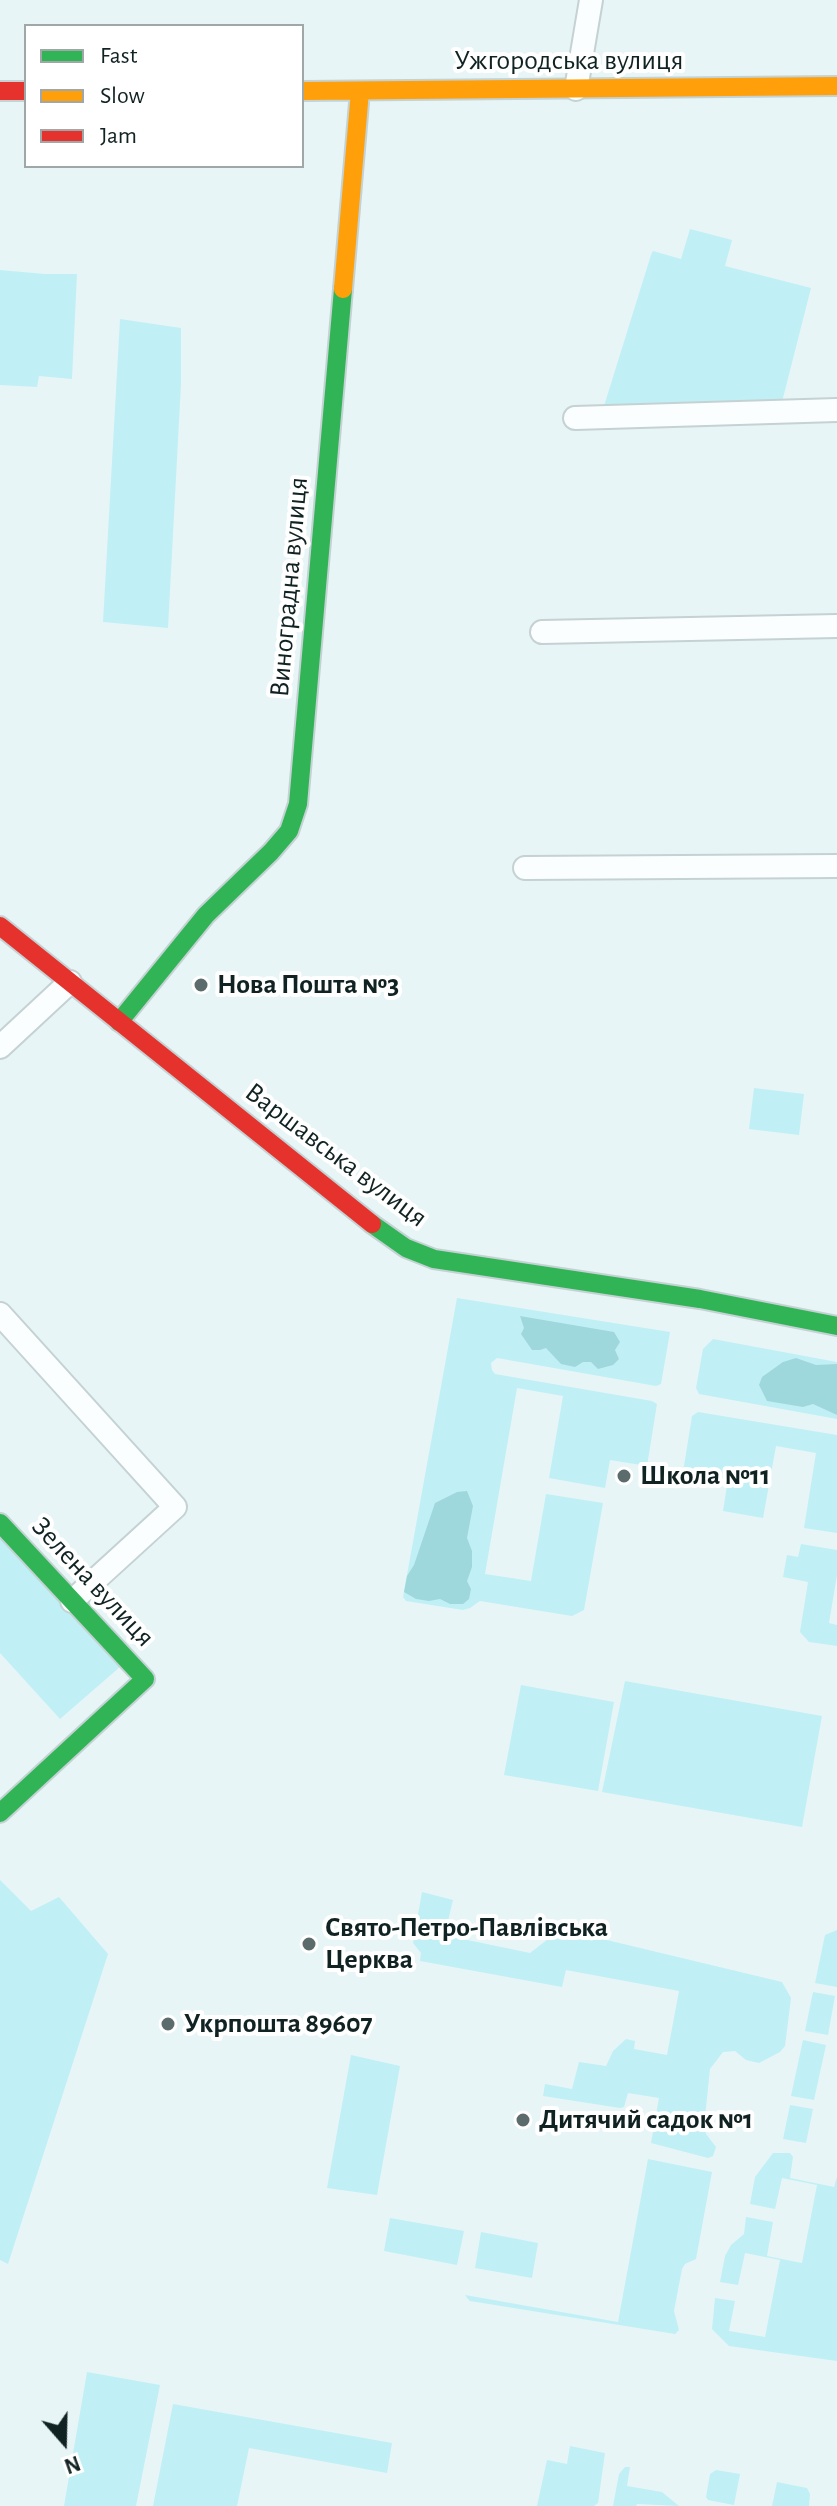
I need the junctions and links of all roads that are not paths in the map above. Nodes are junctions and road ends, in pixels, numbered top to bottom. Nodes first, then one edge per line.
1 (591, 0) edge
2 (837, 86) edge
3 (576, 89) junction
4 (0, 91) edge
5 (24, 91) edge
6 (304, 91) edge
7 (360, 91) junction
8 (837, 410) edge
9 (575, 418) dead end
10 (837, 626) edge
11 (542, 632) dead end
12 (837, 866) edge
13 (525, 868) dead end
14 (0, 926) edge
15 (70, 982) junction
16 (119, 1022) junction
17 (0, 1047) edge
18 (0, 1314) edge
19 (837, 1326) edge
20 (0, 1523) edge
21 (72, 1601) junction
22 (0, 1813) edge

1 - 3 street
2 - 3 street, Ужгородська вулиця
3 - 7 street, Ужгородська вулиця
4 - 5 street
6 - 7 street, Ужгородська вулиця
7 - 16 street, Виноградна вулиця
8 - 9 street
10 - 11 street
12 - 13 street
14 - 15 street, Варшавська вулиця
15 - 16 street, Варшавська вулиця
15 - 17 street
16 - 19 street, Варшавська вулиця
18 - 21 street
20 - 21 street, Зелена вулиця
21 - 22 street, Зелена вулиця

